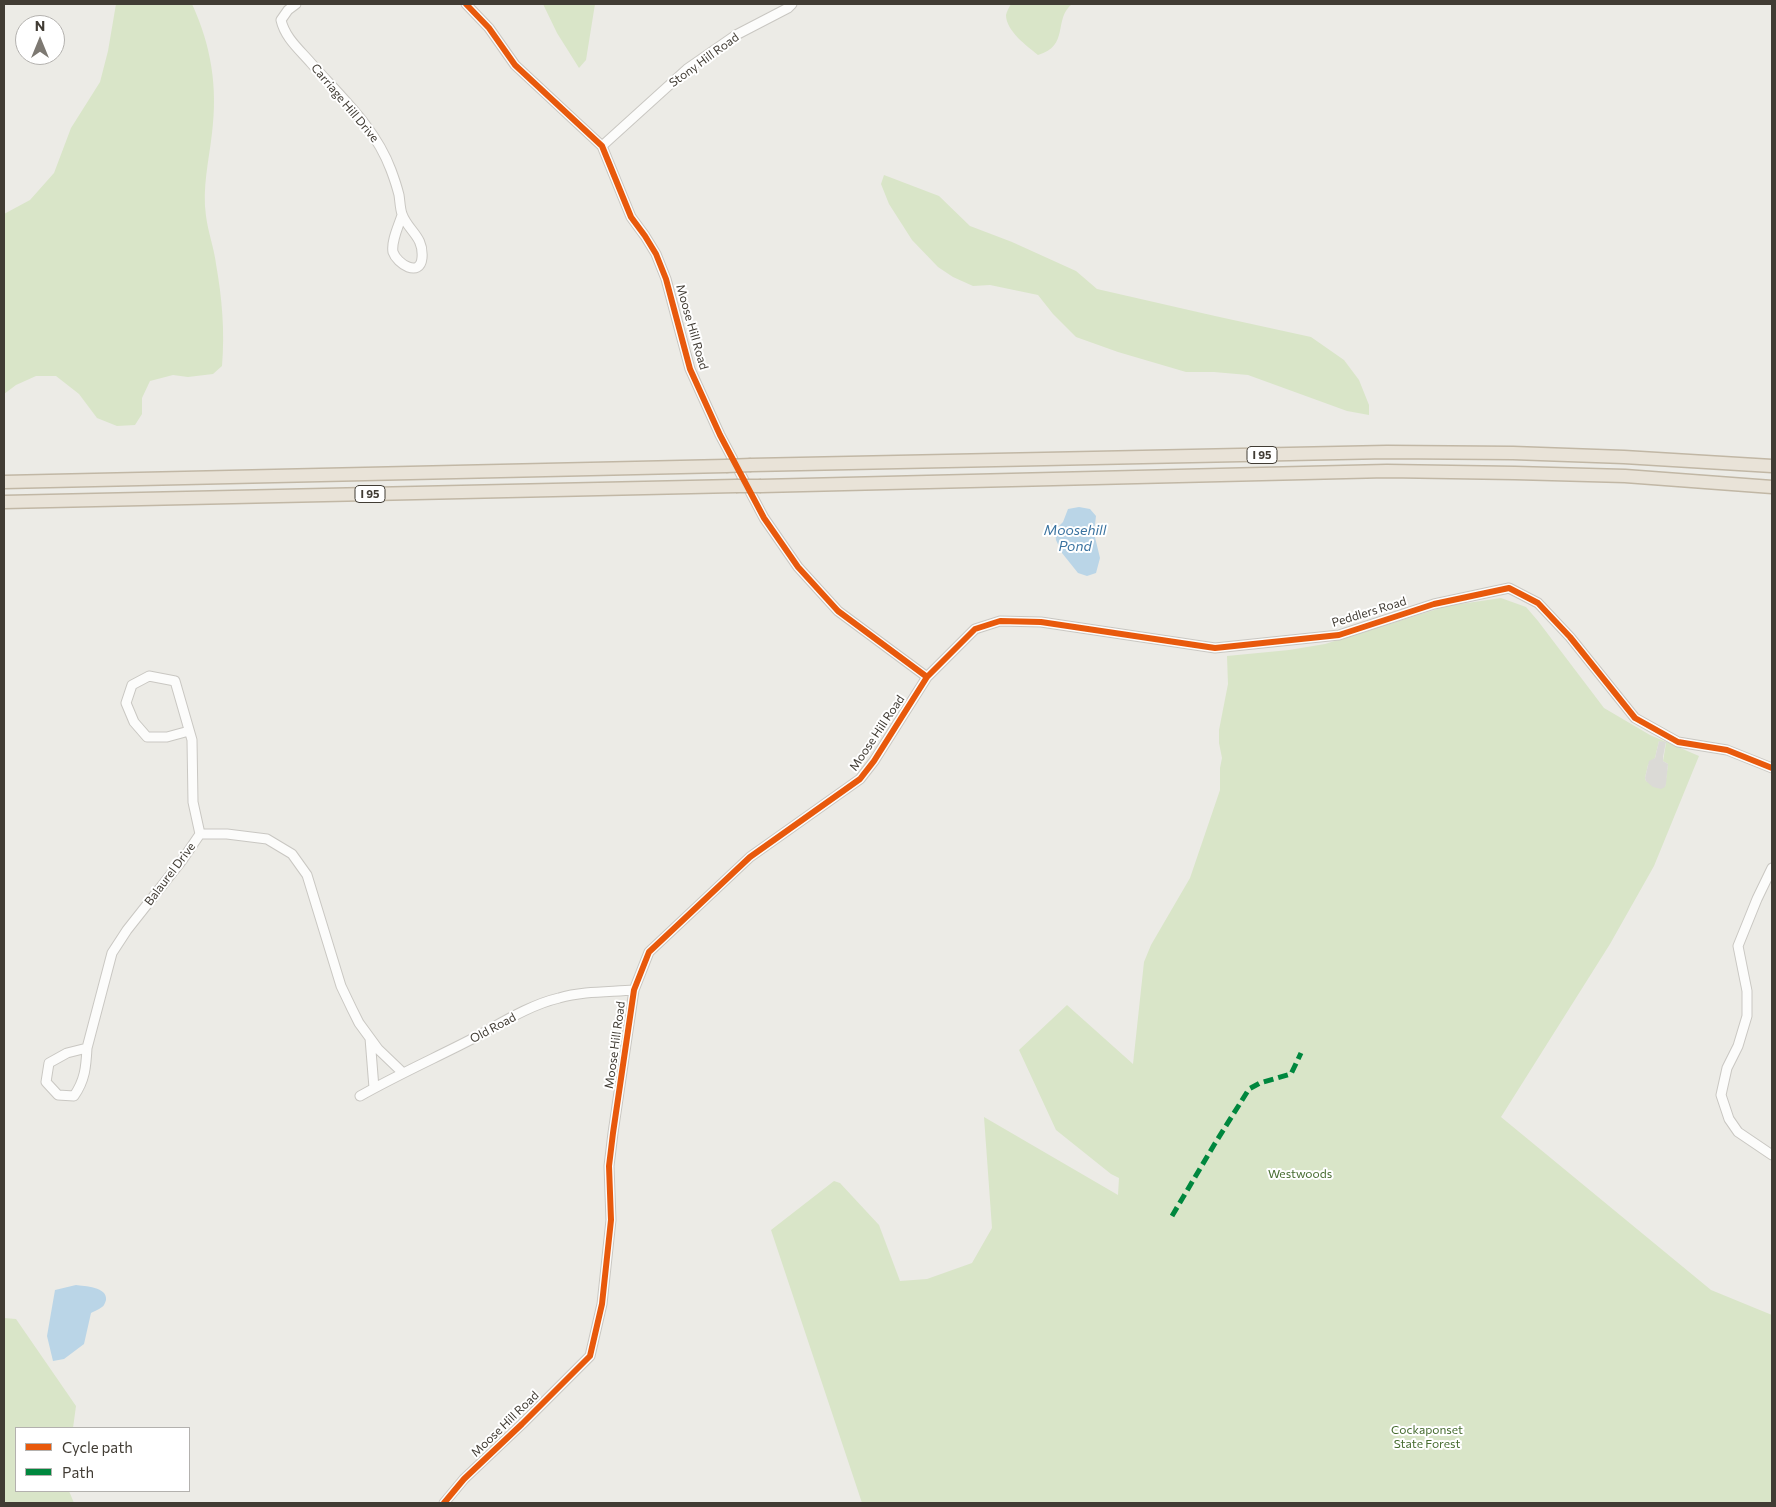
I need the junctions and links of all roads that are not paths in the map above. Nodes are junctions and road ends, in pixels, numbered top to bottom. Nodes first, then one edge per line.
1 (296, 4) edge
2 (466, 4) edge
3 (792, 4) edge
4 (602, 146) junction
5 (402, 215) junction
6 (1772, 466) edge
7 (4, 482) edge
8 (1772, 487) edge
9 (4, 502) edge
10 (927, 677) junction
11 (189, 731) junction
12 (1772, 768) edge
13 (200, 834) junction
14 (1772, 868) edge
15 (634, 990) junction
16 (370, 1038) junction
17 (87, 1048) junction
18 (402, 1072) junction
19 (374, 1088) junction
20 (360, 1096) dead end
21 (1772, 1155) edge
22 (444, 1503) edge

1 - 5 street, Carriage Hill Drive
2 - 4 street, Moose Hill Road
3 - 4 street, Stony Hill Road
4 - 10 street, Moose Hill Road
5 - 5 street, Carriage Hill Drive
6 - 7 highway, I 95, bridge
8 - 9 highway, I 95, bridge
10 - 12 street, Peddlers Road
10 - 15 street, Moose Hill Road
11 - 11 street
11 - 13 street
13 - 16 street, Balaurel Drive
13 - 17 street, Balaurel Drive
14 - 21 street
15 - 18 street, Old Road
15 - 22 street, Moose Hill Road
16 - 18 street, Balaurel Drive
16 - 19 street, Balaurel Drive
17 - 17 street, Balaurel Drive
18 - 19 street, Old Road
19 - 20 street, Old Road

